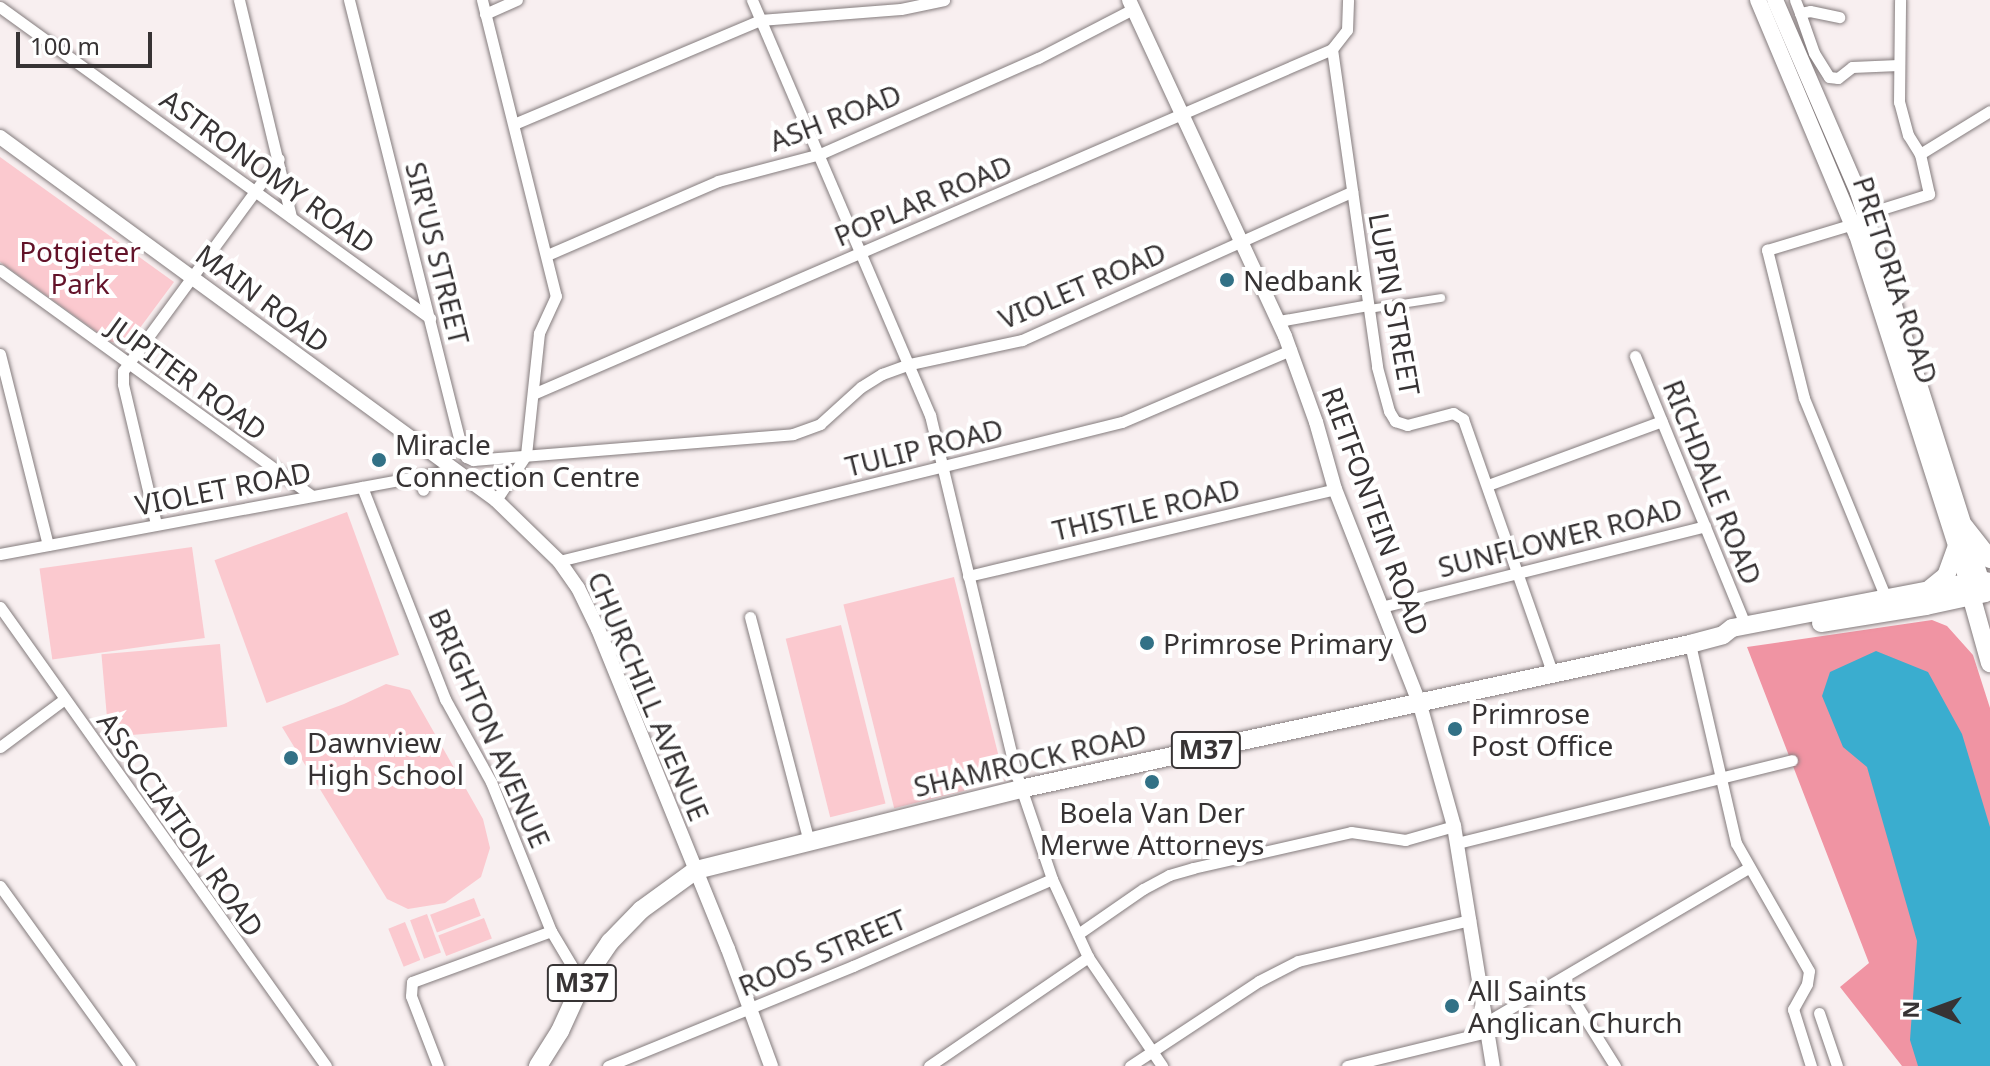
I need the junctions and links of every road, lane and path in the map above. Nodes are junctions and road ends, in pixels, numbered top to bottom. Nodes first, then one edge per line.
1 (239, 0) edge
2 (349, 0) edge
3 (482, 0) edge
4 (517, 0) edge
5 (752, 0) edge
6 (944, 0) edge
7 (1348, 0) edge
8 (1758, 0) edge
9 (1775, 0) edge
10 (1795, 0) edge
11 (1900, 0) edge
12 (1131, 4) edge
13 (0, 7) edge
14 (1800, 13) junction
15 (485, 14) junction
16 (1839, 17) dead end
17 (760, 20) junction
18 (1332, 49) junction
19 (1808, 56) junction
20 (1898, 65) junction
21 (1990, 111) edge
22 (1184, 113) junction
23 (514, 124) junction
24 (0, 137) edge
25 (820, 154) junction
26 (1920, 154) junction
27 (279, 159) junction
28 (253, 191) junction
29 (1352, 192) junction
30 (291, 217) junction
31 (1859, 220) junction
32 (1243, 241) junction
33 (861, 254) junction
34 (547, 255) junction
35 (0, 270) edge
36 (191, 277) junction
37 (1441, 298) dead end
38 (1368, 307) junction
39 (430, 318) junction
40 (1279, 321) junction
41 (1291, 350) junction
42 (0, 354) edge
43 (1635, 356) dead end
44 (126, 364) junction
45 (910, 364) junction
46 (533, 394) junction
47 (1662, 421) junction
48 (526, 455) junction
49 (943, 467) junction
50 (455, 470) junction
51 (421, 477) junction
52 (1488, 485) junction
53 (362, 487) junction
54 (1335, 489) junction
55 (423, 490) dead end
56 (311, 495) junction
57 (496, 500) junction
58 (156, 524) junction
59 (1705, 526) junction
60 (1964, 526) junction
61 (48, 545) junction
62 (1956, 549) junction
63 (0, 554) edge
64 (1990, 559) edge
65 (559, 561) junction
66 (1516, 571) junction
67 (968, 576) junction
68 (1982, 591) edge
69 (1923, 599) junction
70 (1888, 605) junction
71 (0, 607) edge
72 (1381, 607) junction
73 (750, 617) dead end
74 (1746, 626) junction
75 (1980, 629) junction
76 (1723, 635) junction
77 (1690, 644) junction
78 (1990, 663) edge
79 (1553, 675) junction
80 (63, 700) junction
81 (1420, 705) junction
82 (0, 747) edge
83 (1792, 760) dead end
84 (1720, 778) junction
85 (1020, 789) junction
86 (1454, 826) junction
87 (809, 842) junction
88 (1457, 843) junction
89 (1748, 868) junction
90 (696, 870) junction
91 (1052, 879) junction
92 (0, 886) edge
93 (1470, 920) junction
94 (551, 931) junction
95 (1078, 934) junction
96 (1088, 957) junction
97 (1561, 980) junction
98 (582, 983) junction
99 (750, 1009) junction
100 (1819, 1013) dead end
101 (1486, 1027) junction
102 (1150, 1053) junction
103 (130, 1066) edge
104 (326, 1066) edge
105 (438, 1066) edge
106 (538, 1066) edge
107 (608, 1066) edge
108 (771, 1066) edge
109 (929, 1066) edge
110 (1130, 1066) edge
111 (1155, 1066) edge
112 (1162, 1066) edge
113 (1347, 1066) edge
114 (1493, 1066) edge
115 (1615, 1066) edge
116 (1811, 1066) edge
117 (1837, 1066) edge

1 - 27 street
2 - 39 street, SIR'US STREET
3 - 15 street
4 - 15 street
5 - 17 street
6 - 17 street
7 - 18 street
8 - 31 main road, PRETORIA ROAD
9 - 19 main road, PRETORIA ROAD
10 - 14 street
11 - 20 street
12 - 22 street, RIETFONTEIN ROAD
12 - 25 street, ASH ROAD
13 - 28 street, ASTRONOMY ROAD
14 - 16 street
14 - 19 street
15 - 23 street
17 - 23 street
17 - 25 street
18 - 22 street, POPLAR ROAD
18 - 29 street, LUPIN STREET
19 - 20 street
19 - 31 main road, PRETORIA ROAD
20 - 26 street
21 - 26 street
22 - 32 street, RIETFONTEIN ROAD
22 - 33 street, POPLAR ROAD
23 - 34 street
24 - 36 street, MAIN ROAD
25 - 33 street
25 - 34 street, ASH ROAD
26 - 31 street
27 - 28 street
27 - 30 street
28 - 30 street, ASTRONOMY ROAD
28 - 36 street
29 - 32 street, VIOLET ROAD
29 - 38 street, LUPIN STREET
30 - 39 street, ASTRONOMY ROAD
31 - 60 main road, PRETORIA ROAD
31 - 62 main road, PRETORIA ROAD
31 - 70 street
32 - 40 street, RIETFONTEIN ROAD
32 - 45 street, VIOLET ROAD
33 - 45 street
33 - 46 street, POPLAR ROAD
34 - 46 street
35 - 44 street, JUPITER ROAD
36 - 44 street
36 - 50 street, MAIN ROAD
37 - 38 street
38 - 40 street
38 - 52 street, LUPIN STREET
39 - 48 street, SIR'US STREET
40 - 41 street, RIETFONTEIN ROAD
41 - 49 street, TULIP ROAD
41 - 54 street, RIETFONTEIN ROAD
42 - 61 street
43 - 47 street, RICHDALE ROAD
44 - 56 street, JUPITER ROAD
44 - 58 street
45 - 48 street, VIOLET ROAD
45 - 49 street
46 - 48 street
47 - 52 street
47 - 59 street, RICHDALE ROAD
48 - 57 street
49 - 65 street, TULIP ROAD
49 - 67 street
50 - 51 street, VIOLET ROAD
50 - 57 street, MAIN ROAD
51 - 53 street, VIOLET ROAD
51 - 55 street
52 - 66 street, LUPIN STREET
53 - 56 street, VIOLET ROAD
53 - 94 street, BRIGHTON AVENUE
54 - 67 street, THISTLE ROAD
54 - 72 street, RIETFONTEIN ROAD
56 - 58 street, VIOLET ROAD
57 - 65 street, CHURCHILL AVENUE
58 - 61 street, VIOLET ROAD
59 - 66 street, SUNFLOWER ROAD
59 - 74 street, RICHDALE ROAD
60 - 64 main road
60 - 68 main road, PRETORIA ROAD
61 - 63 street, VIOLET ROAD
62 - 68 main road, PRETORIA ROAD
62 - 69 main road
65 - 90 street, CHURCHILL AVENUE
66 - 72 street, SUNFLOWER ROAD
66 - 79 street, LUPIN STREET
67 - 85 street
68 - 69 main road, SHAMROCK ROAD / M37
68 - 75 main road
69 - 70 main road, SHAMROCK ROAD / M37
69 - 75 main road
70 - 74 main road, SHAMROCK ROAD / M37
70 - 76 main road, SHAMROCK ROAD / M37
71 - 80 street, ASSOCIATION ROAD
72 - 81 street, RIETFONTEIN ROAD
73 - 87 street
74 - 76 main road, SHAMROCK ROAD / M37
75 - 78 main road
76 - 77 main road, SHAMROCK ROAD / M37
77 - 79 main road, SHAMROCK ROAD / M37
77 - 84 street
79 - 81 main road, SHAMROCK ROAD / M37
80 - 82 street
80 - 104 street, ASSOCIATION ROAD
81 - 85 main road, SHAMROCK ROAD / M37
81 - 86 street, RIETFONTEIN ROAD
83 - 84 street
84 - 88 street
84 - 89 street
85 - 87 main road, SHAMROCK ROAD / M37
85 - 91 street
86 - 88 street, RIETFONTEIN ROAD
86 - 95 street
87 - 90 main road, SHAMROCK ROAD / M37
88 - 93 street, RIETFONTEIN ROAD
89 - 97 street
89 - 116 street
90 - 98 main road, SHAMROCK ROAD / M37
90 - 99 street, CHURCHILL AVENUE
91 - 95 street
91 - 99 street, ROOS STREET
92 - 103 street
93 - 101 street, RIETFONTEIN ROAD
93 - 102 street
94 - 98 street, BRIGHTON AVENUE
94 - 105 street
95 - 96 street
96 - 102 street
96 - 109 street
97 - 101 street
97 - 115 street
98 - 106 main road, SHAMROCK ROAD / M37
99 - 107 street, ROOS STREET
99 - 108 street, CHURCHILL AVENUE
100 - 117 street
101 - 113 street
101 - 114 street, RIETFONTEIN ROAD
102 - 110 street
102 - 111 street
102 - 112 street

